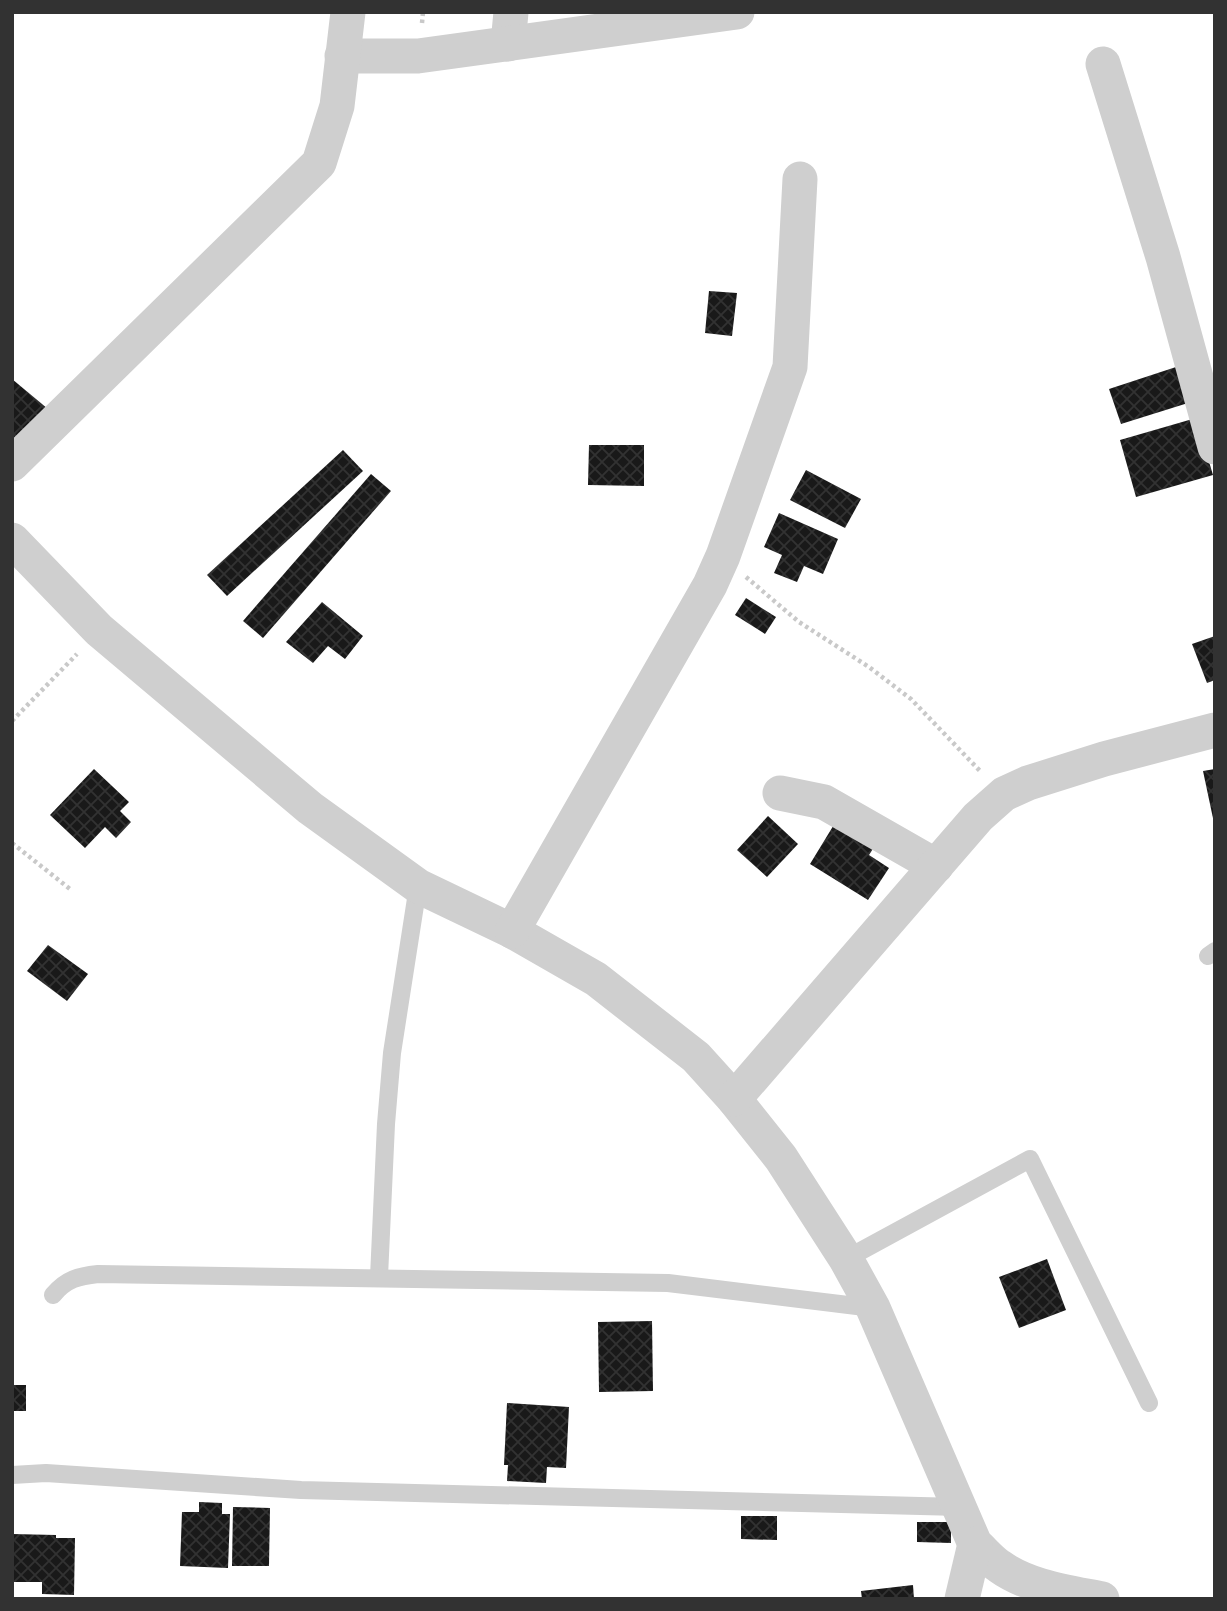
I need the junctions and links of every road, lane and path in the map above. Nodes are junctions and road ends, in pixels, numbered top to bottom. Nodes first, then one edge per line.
1 (348, 12) edge
2 (737, 12) edge
3 (668, 17) edge
4 (510, 28) edge
5 (342, 56) junction
6 (1103, 64) dead end
7 (800, 179) dead end
8 (1215, 447) edge
9 (12, 464) edge
10 (12, 540) edge
11 (723, 556) junction
12 (99, 630) junction
13 (12, 721) edge
14 (1215, 730) edge
15 (780, 793) dead end
16 (1004, 794) junction
17 (12, 843) edge
18 (936, 866) junction
19 (418, 886) junction
20 (70, 889) dead end
21 (512, 931) junction
22 (734, 1098) junction
23 (846, 1259) junction
24 (379, 1277) junction
25 (53, 1295) dead end
26 (873, 1308) junction
27 (1149, 1404) dead end
28 (12, 1475) edge
29 (960, 1507) junction
30 (972, 1554) junction
31 (962, 1599) edge
32 (985, 1599) edge
33 (1102, 1599) edge

1 - 5 street
2 - 3 street
3 - 4 street
4 - 5 street
5 - 9 street
6 - 8 street
7 - 11 street
10 - 12 street
11 - 16 path
11 - 21 street
12 - 13 path
12 - 19 street
14 - 16 street
15 - 18 street
16 - 18 street
17 - 20 path
18 - 22 street
19 - 21 street
19 - 24 lane
21 - 22 street
22 - 23 street
23 - 26 street
23 - 27 lane
24 - 25 lane
24 - 26 lane
26 - 29 street
28 - 29 lane
29 - 30 street
30 - 31 street
30 - 32 street
30 - 33 street

